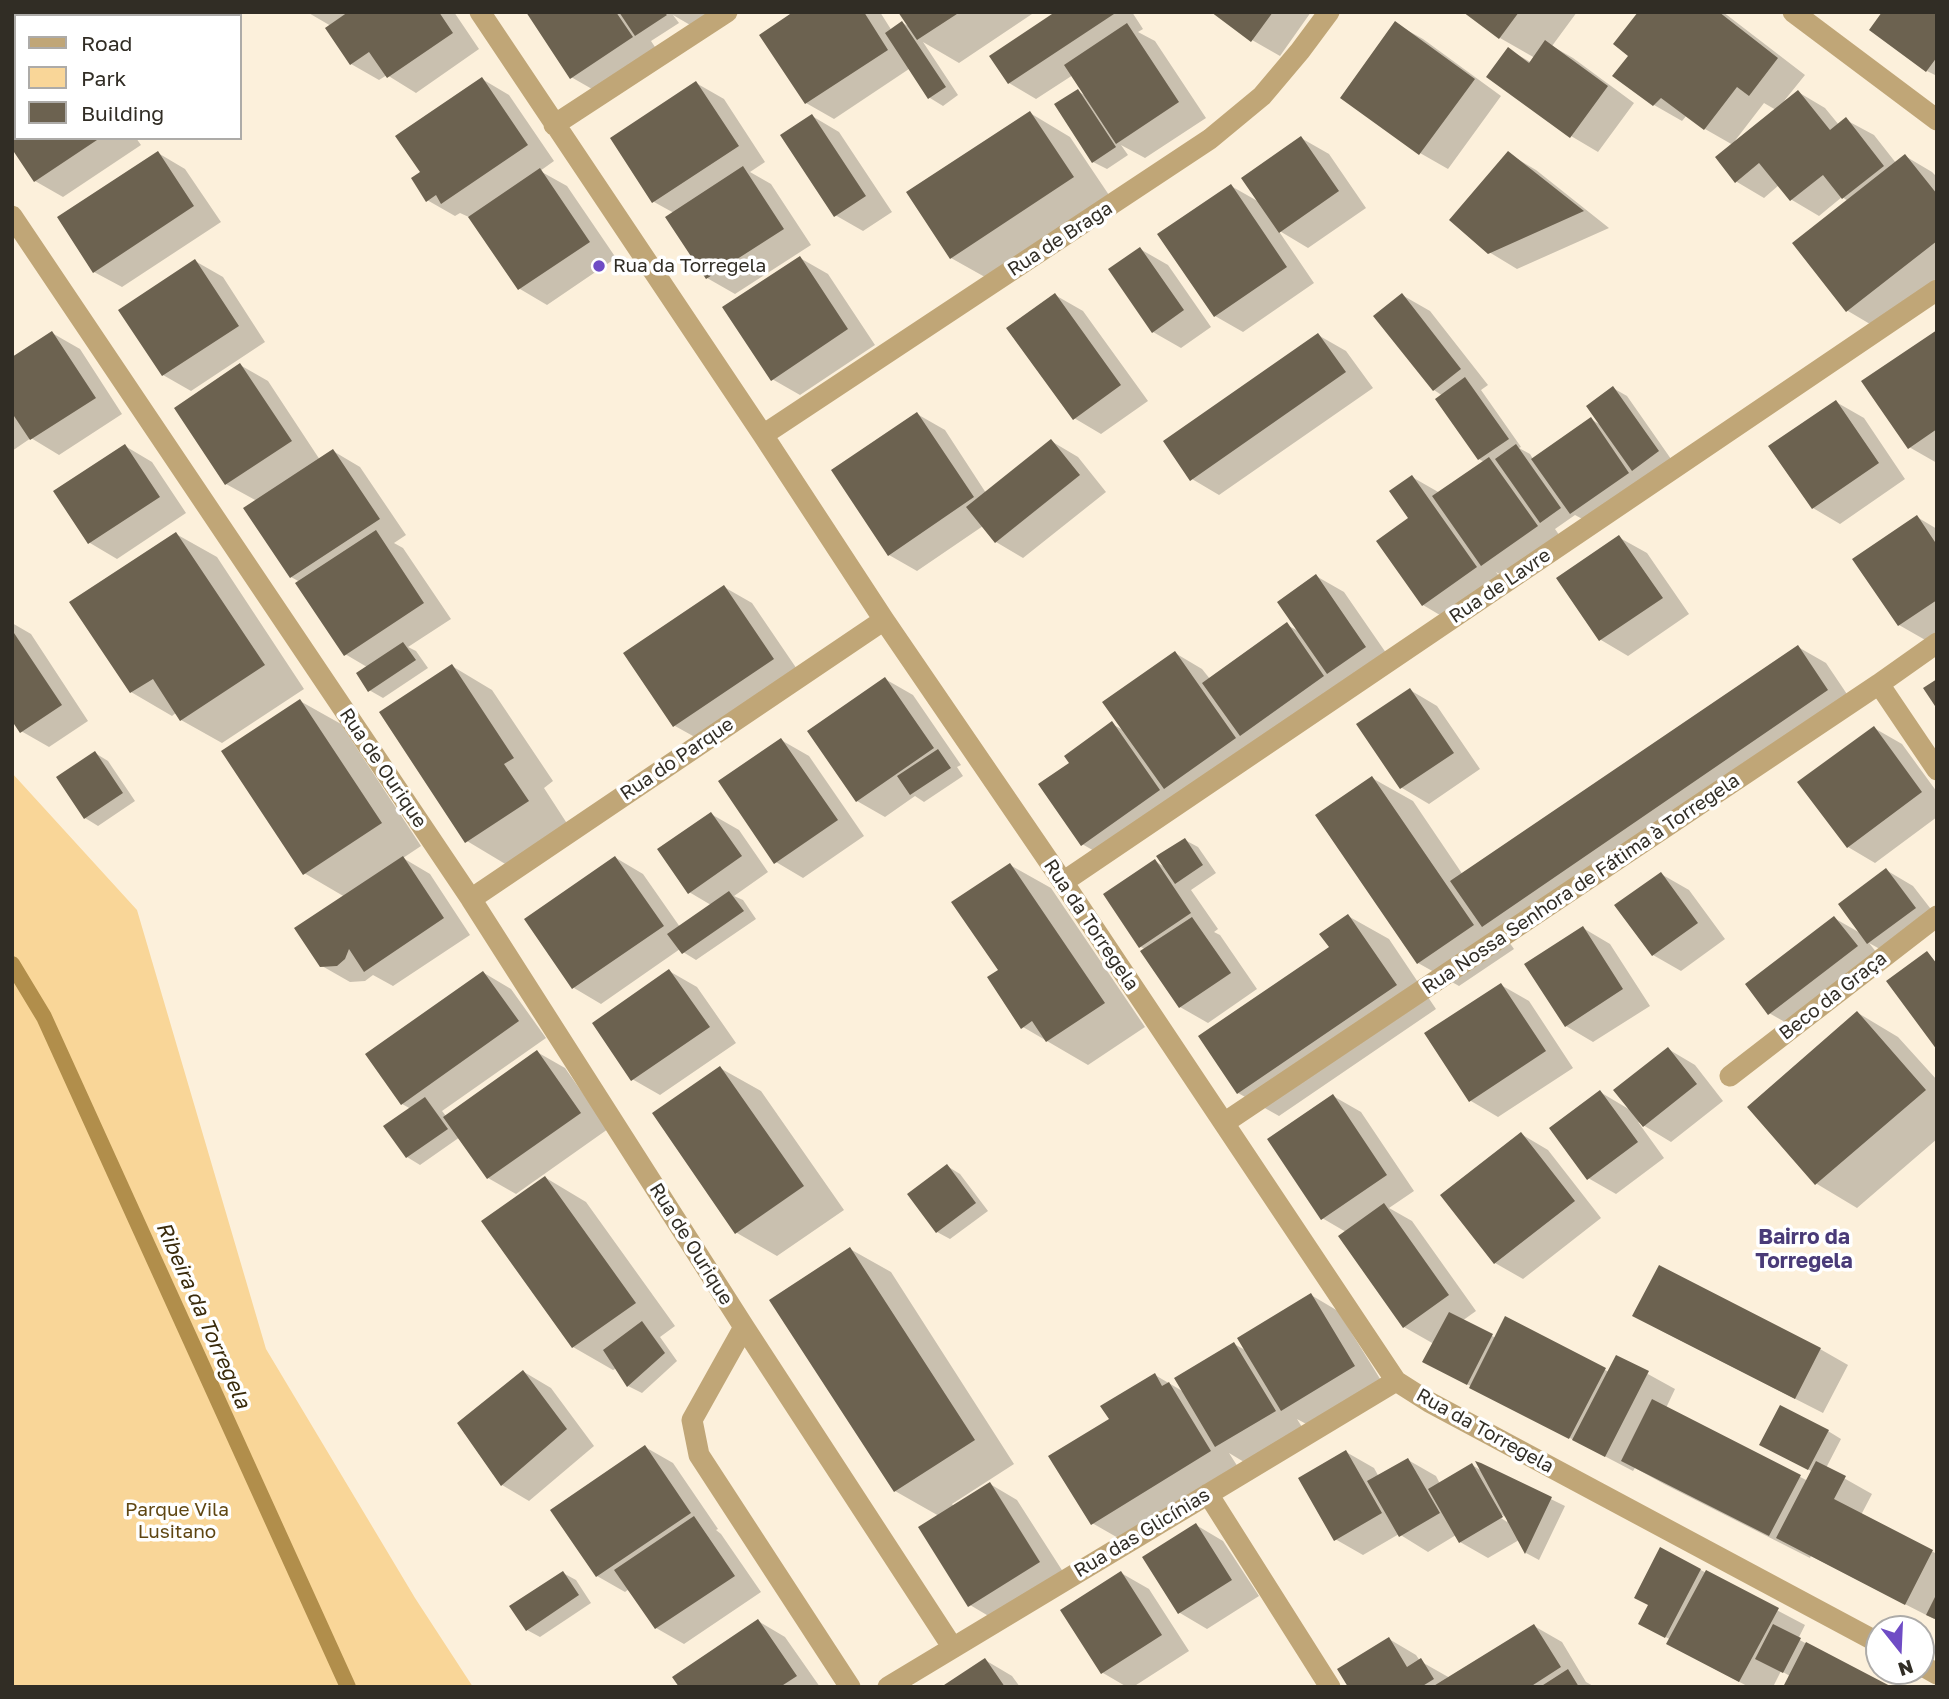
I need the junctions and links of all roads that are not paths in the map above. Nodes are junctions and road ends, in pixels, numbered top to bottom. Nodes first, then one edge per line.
1 (480, 12) edge
2 (727, 12) edge
3 (1329, 12) edge
4 (1793, 12) edge
5 (1937, 120) edge
6 (554, 125) junction
7 (12, 216) edge
8 (1937, 290) edge
9 (763, 435) junction
10 (884, 620) junction
11 (1937, 643) edge
12 (1879, 684) junction
13 (1937, 770) edge
14 (1063, 882) junction
15 (471, 899) junction
16 (1937, 916) edge
17 (1730, 1076) dead end
18 (1224, 1123) junction
19 (744, 1327) junction
20 (1396, 1381) junction
21 (1208, 1493) junction
22 (1865, 1636) edge
23 (953, 1648) junction
24 (850, 1687) edge
25 (888, 1687) edge
26 (1330, 1687) edge

1 - 6 street, Rua da Torregela
2 - 6 street
3 - 9 street, Rua de Braga
4 - 5 street
6 - 9 street, Rua da Torregela
7 - 15 street, Rua de Ourique
8 - 14 street, Rua de Lavre
9 - 10 street, Rua da Torregela
10 - 14 street, Rua da Torregela
10 - 15 street, Rua do Parque
11 - 12 street, Rua Nossa Senhora de Fátima à Torregela
12 - 13 street
12 - 18 street, Rua Nossa Senhora de Fátima à Torregela
14 - 18 street, Rua da Torregela
15 - 19 street, Rua de Ourique
16 - 17 street, Beco da Graça
18 - 20 street, Rua da Torregela
19 - 23 street, Rua de Ourique
19 - 24 street, Rua de Ourique
20 - 21 street, Rua das Glicínias
20 - 22 street, Rua da Torregela
21 - 23 street, Rua das Glicínias
21 - 26 street
23 - 25 street, Rua das Glicínias

